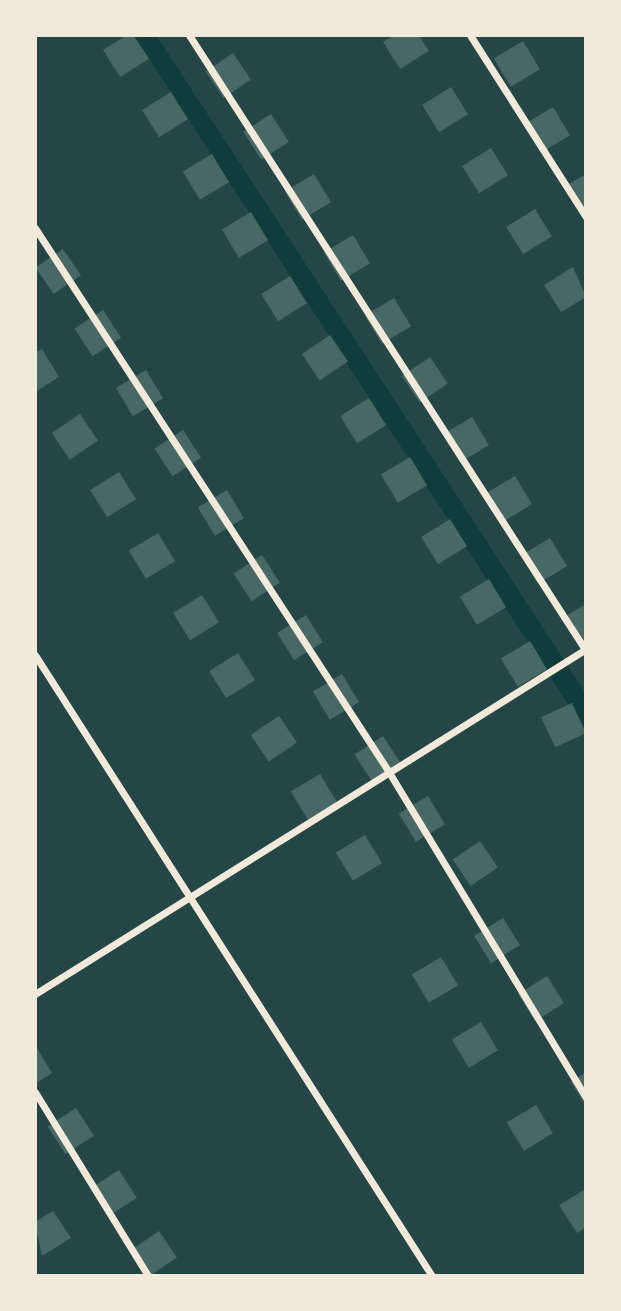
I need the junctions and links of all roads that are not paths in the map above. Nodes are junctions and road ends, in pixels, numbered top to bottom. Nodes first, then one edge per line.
1 (189, 35) edge
2 (470, 35) edge
3 (586, 217) edge
4 (35, 228) edge
5 (586, 650) edge
6 (35, 655) edge
7 (387, 769) junction
8 (191, 897) junction
9 (35, 995) edge
10 (35, 1092) edge
11 (586, 1097) edge
12 (148, 1276) edge
13 (432, 1276) edge

1 - 5 street
2 - 3 street
4 - 7 street
5 - 7 street
6 - 8 street
7 - 8 street
7 - 11 street
8 - 9 street
8 - 13 street
10 - 12 street

